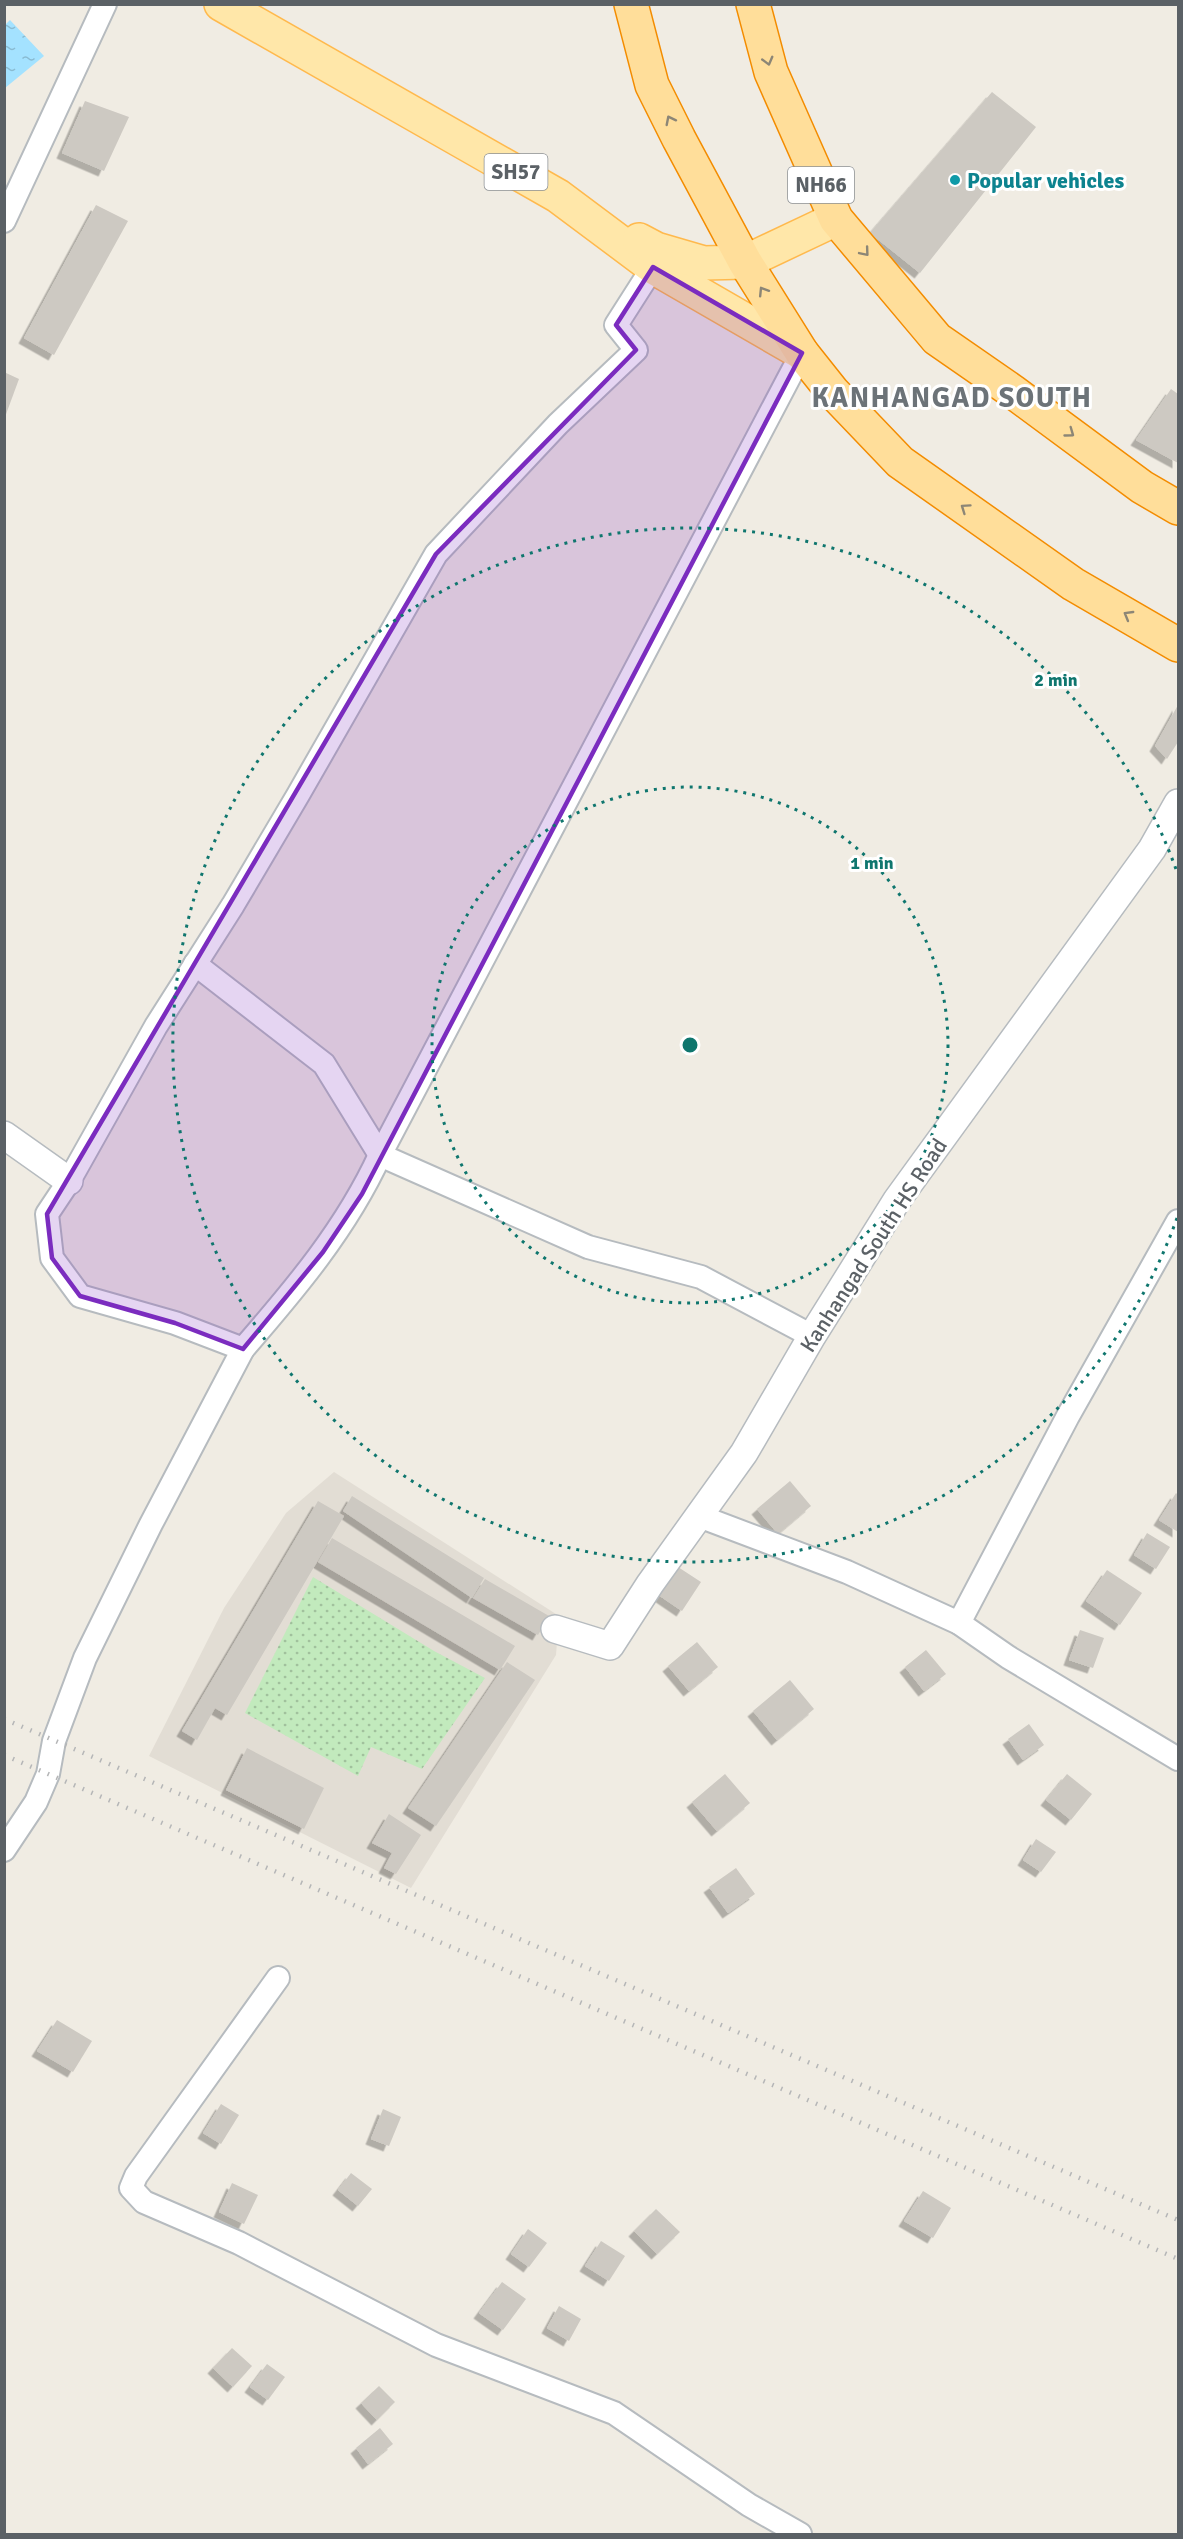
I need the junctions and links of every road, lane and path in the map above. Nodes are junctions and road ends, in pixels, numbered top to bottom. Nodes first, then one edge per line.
1 (105, 4) edge
2 (221, 4) edge
3 (631, 4) edge
4 (753, 4) edge
5 (558, 196) junction
6 (836, 219) junction
7 (4, 221) edge
8 (745, 262) junction
9 (653, 267) junction
10 (802, 353) junction
11 (1179, 508) edge
12 (1179, 645) edge
13 (1179, 803) edge
14 (195, 964) junction
15 (4, 1135) edge
16 (380, 1155) junction
17 (69, 1180) junction
18 (1179, 1221) edge
19 (812, 1336) junction
20 (243, 1349) junction
21 (699, 1516) junction
22 (959, 1623) junction
23 (555, 1629) dead end
24 (1179, 1758) edge
25 (4, 1851) edge
26 (278, 1978) dead end
27 (800, 2535) edge

1 - 7 street
2 - 5 main road, SH57
8 -> 3 highway
4 -> 6 highway, NH66
5 - 8 main road, SH57
5 - 9 main road, SH57
6 - 8 main road, SH57
6 -> 11 highway, NH66
10 -> 8 highway
9 - 10 main road, SH57
9 - 14 street
12 -> 10 highway
10 - 16 street
13 - 19 street, Kanhangad South HS Road
14 - 16 street
14 - 17 street
15 - 17 street
16 - 19 street
16 - 20 street
17 - 20 street
18 - 22 street
19 - 21 street, Kanhangad South HS Road
20 - 25 street
21 - 22 street
21 - 23 street, Kanhangad South HS Road
22 - 24 street
26 - 27 street

